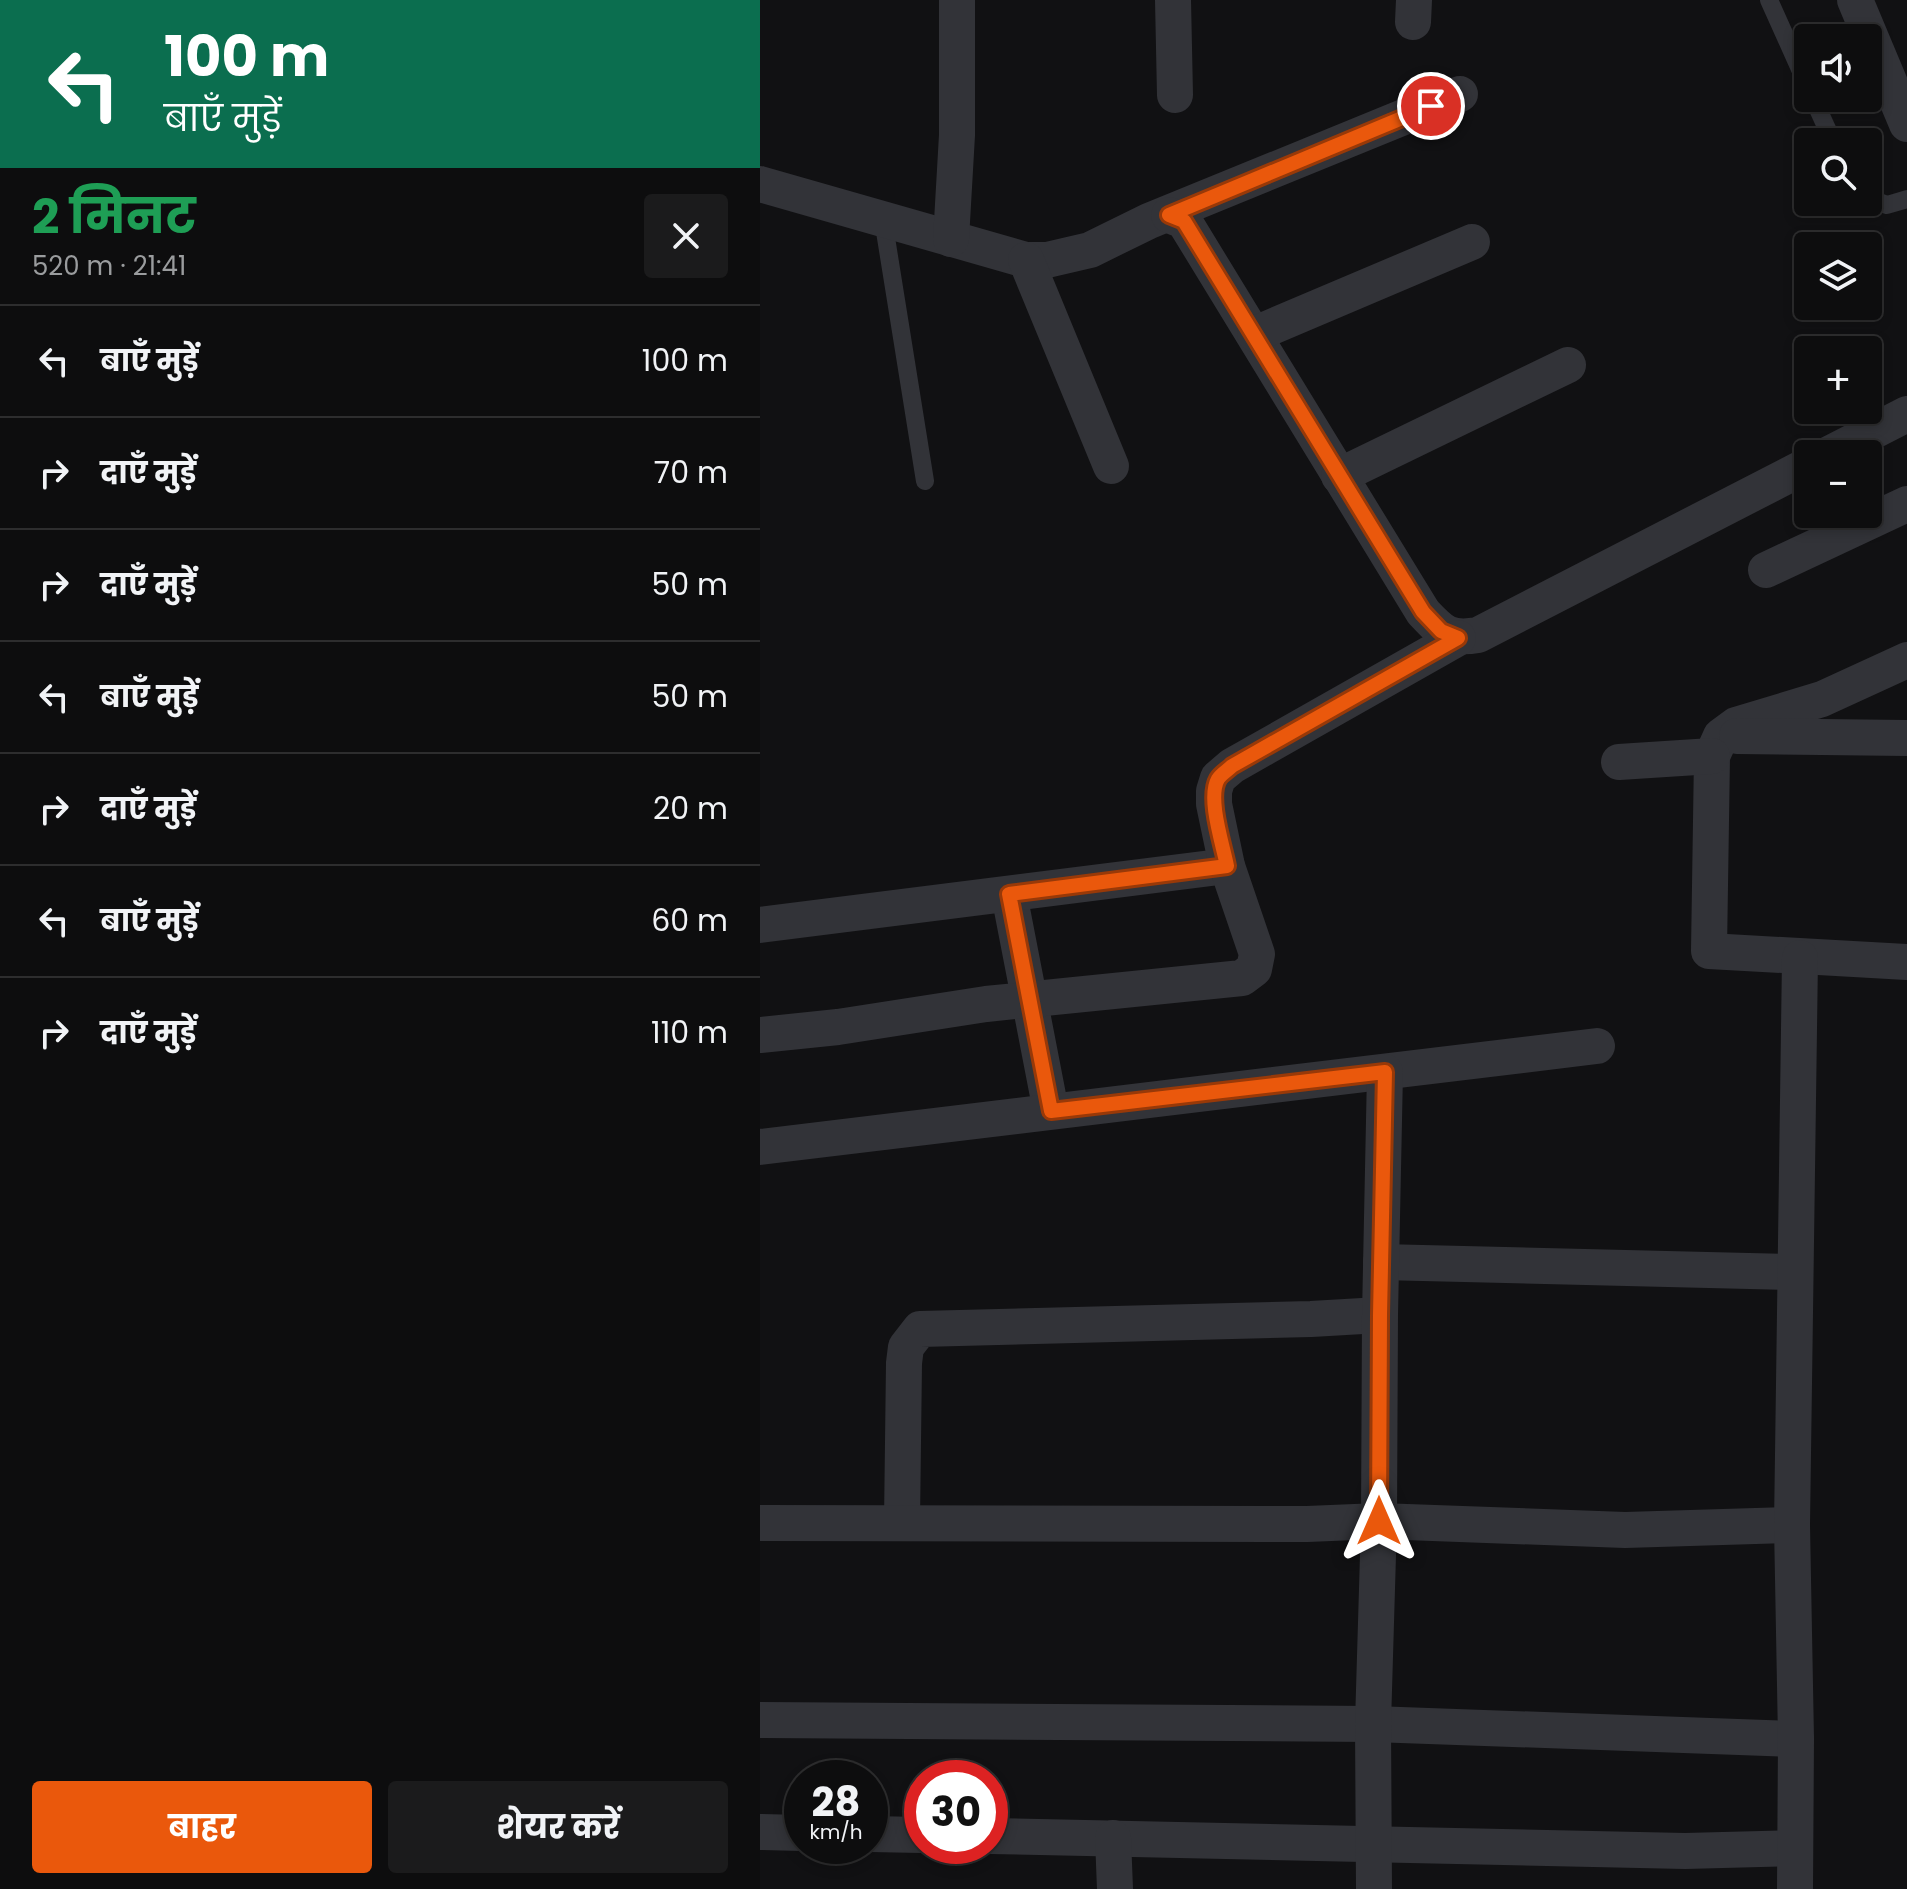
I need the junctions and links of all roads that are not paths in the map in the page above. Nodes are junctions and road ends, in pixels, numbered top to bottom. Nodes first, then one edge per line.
1 (957, 0) edge
2 (1173, 0) edge
3 (1769, 0) edge
4 (1856, 0) edge
5 (1794, 56) edge
6 (1460, 94) dead end
7 (1175, 95) dead end
8 (1907, 124) edge
9 (760, 184) edge
10 (1907, 199) edge
11 (1882, 203) edge
12 (1169, 215) junction
13 (883, 219) junction
14 (951, 239) junction
15 (1472, 242) dead end
16 (1026, 260) junction
17 (1255, 334) junction
18 (1568, 365) dead end
19 (1907, 414) edge
20 (1856, 440) edge
21 (1111, 466) dead end
22 (1794, 472) edge
23 (1339, 476) junction
24 (925, 481) dead end
25 (1907, 504) edge
26 (1766, 570) dead end
27 (1458, 638) junction
28 (1907, 660) edge
29 (1907, 738) edge
30 (1717, 746) junction
31 (1619, 762) dead end
32 (1227, 866) junction
33 (1009, 894) junction
34 (760, 925) edge
35 (1800, 958) junction
36 (1907, 962) edge
37 (1029, 1000) junction
38 (760, 1035) edge
39 (1597, 1046) dead end
40 (1385, 1072) junction
41 (1051, 1111) junction
42 (760, 1147) edge
43 (1381, 1262) junction
44 (1795, 1272) junction
45 (1380, 1315) junction
46 (902, 1521) junction
47 (1379, 1521) junction
48 (760, 1523) edge
49 (1792, 1525) junction
50 (760, 1720) edge
51 (1373, 1724) junction
52 (1796, 1739) junction
53 (760, 1832) edge
54 (784, 1833) edge
55 (1008, 1836) edge
56 (1113, 1838) junction
57 (1374, 1845) junction
58 (1795, 1848) junction
59 (1115, 1889) edge
60 (1374, 1889) edge
61 (1795, 1889) edge

1 - 14 street
2 - 7 street
3 - 5 lane
4 - 8 street
6 - 12 street
9 - 13 street
10 - 11 lane
12 - 16 street
12 - 17 street
13 - 14 street
13 - 24 lane
14 - 16 street
15 - 17 street
16 - 21 street
17 - 23 street
18 - 23 street
19 - 20 street
22 - 27 street
23 - 27 street
25 - 26 street
27 - 32 street
28 - 30 street
29 - 30 street
30 - 31 street
30 - 35 street
32 - 33 street
32 - 37 street
33 - 34 street
33 - 37 street
35 - 36 street
35 - 44 street
37 - 38 street
37 - 41 street
39 - 40 street
40 - 41 street
40 - 43 street
41 - 42 street
43 - 44 street
43 - 45 street
44 - 49 street
45 - 46 street
45 - 47 street
46 - 47 street
46 - 48 street
47 - 49 street
47 - 51 street
49 - 52 street
50 - 51 street
51 - 52 street
51 - 57 street
52 - 58 street
53 - 54 street
55 - 56 street
56 - 57 street
56 - 59 street
57 - 58 street
57 - 60 street
58 - 61 street

